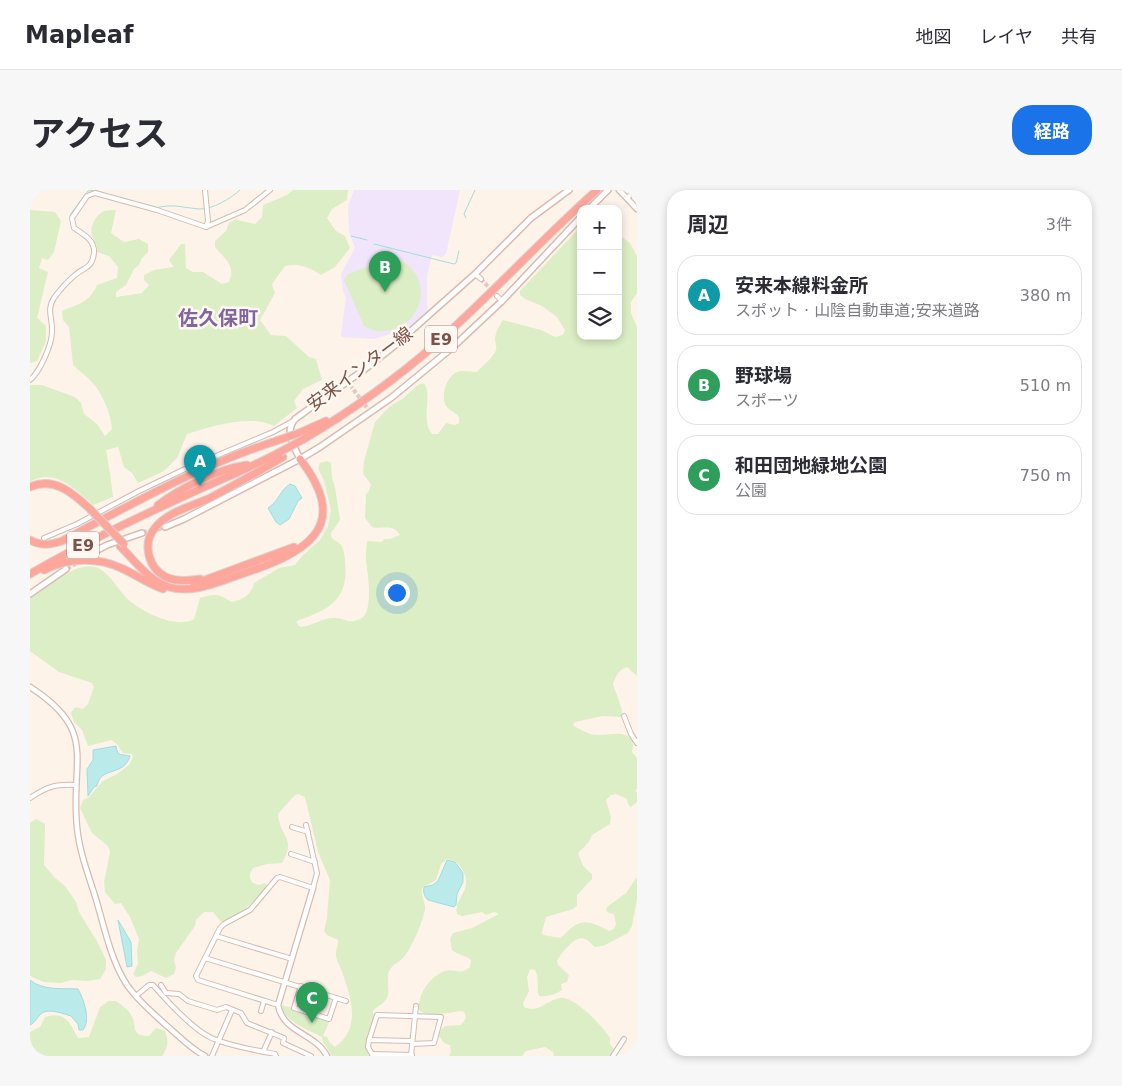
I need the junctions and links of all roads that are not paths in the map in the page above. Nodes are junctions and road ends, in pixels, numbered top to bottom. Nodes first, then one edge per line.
1 (205, 190) edge
2 (270, 190) edge
3 (569, 190) edge
4 (596, 190) edge
5 (608, 190) edge
6 (619, 190) edge
7 (636, 190) edge
8 (94, 191) edge
9 (627, 198) junction
10 (593, 205) edge
11 (637, 209) edge
12 (577, 221) edge
13 (206, 228) junction
14 (475, 274) junction
15 (481, 279) tunnel mouth
16 (497, 296) tunnel mouth
17 (502, 301) junction
18 (30, 380) edge
19 (352, 407) junction
20 (295, 420) junction
21 (303, 438) junction
22 (280, 453) junction
23 (300, 459) junction
24 (30, 487) edge
25 (30, 492) edge
26 (88, 510) junction
27 (165, 527) tunnel mouth
28 (142, 533) tunnel mouth
29 (44, 538) dead end
30 (30, 540) edge
31 (90, 554) tunnel mouth
32 (66, 569) tunnel mouth
33 (30, 575) edge
34 (228, 575) junction
35 (30, 594) edge
36 (30, 687) edge
37 (624, 716) dead end
38 (637, 743) edge
39 (76, 785) junction
40 (30, 798) edge
41 (306, 825) dead end
42 (292, 827) dead end
43 (308, 832) junction
44 (291, 854) dead end
45 (315, 862) junction
46 (313, 888) junction
47 (216, 936) junction
48 (205, 958) junction
49 (292, 959) junction
50 (284, 982) junction
51 (161, 984) dead end
52 (301, 986) junction
53 (136, 996) junction
54 (336, 998) junction
55 (264, 1001) junction
56 (346, 1001) dead end
57 (278, 1005) junction
58 (416, 1006) dead end
59 (232, 1010) junction
60 (261, 1011) dead end
61 (414, 1016) junction
62 (272, 1032) junction
63 (624, 1039) dead end
64 (369, 1040) junction
65 (219, 1041) junction
66 (412, 1042) junction
67 (263, 1052) junction
68 (372, 1055) edge
69 (205, 1056) edge
70 (212, 1056) edge
71 (276, 1056) edge
72 (311, 1056) edge
73 (327, 1056) edge
74 (412, 1056) edge
75 (613, 1056) edge

1 - 13 street
2 - 13 street
3 - 14 main road, 安来インター線
4 - 19 highway, E9
5 - 10 main road
6 - 9 street
7 - 9 street
8 - 13 street
8 - 18 street
9 - 11 street
12 - 17 main road
14 - 15 street
14 - 20 main road, 安来インター線
16 - 17 street
17 - 23 main road
19 - 21 highway
19 - 21 highway
20 - 23 main road, 安来インター線
20 - 29 street
21 - 22 highway
21 - 30 highway, bridge
22 - 33 highway, E9
22 - 34 highway
23 - 27 main road
23 - 34 highway
24 - 26 highway
25 - 26 highway
26 - 34 highway
28 - 31 main road
32 - 35 main road
33 - 34 highway
36 - 39 street
37 - 38 street
39 - 40 street
39 - 53 street
41 - 43 street
42 - 43 street
43 - 45 street
44 - 45 street
45 - 46 street
46 - 47 street
46 - 49 street
47 - 48 street
47 - 49 street
48 - 50 street
48 - 55 street
49 - 50 street
50 - 52 street
50 - 57 street
51 - 59 street
52 - 54 street
52 - 54 street
53 - 65 street
53 - 69 street
54 - 56 street
55 - 57 street
55 - 60 street
57 - 73 street
58 - 61 street
59 - 62 street
59 - 65 street
61 - 64 street
61 - 66 street
61 - 66 street
62 - 67 street
62 - 72 street
63 - 75 street
64 - 66 street
64 - 68 street
65 - 67 street
65 - 70 street
66 - 74 street
67 - 71 street
68 - 74 street

